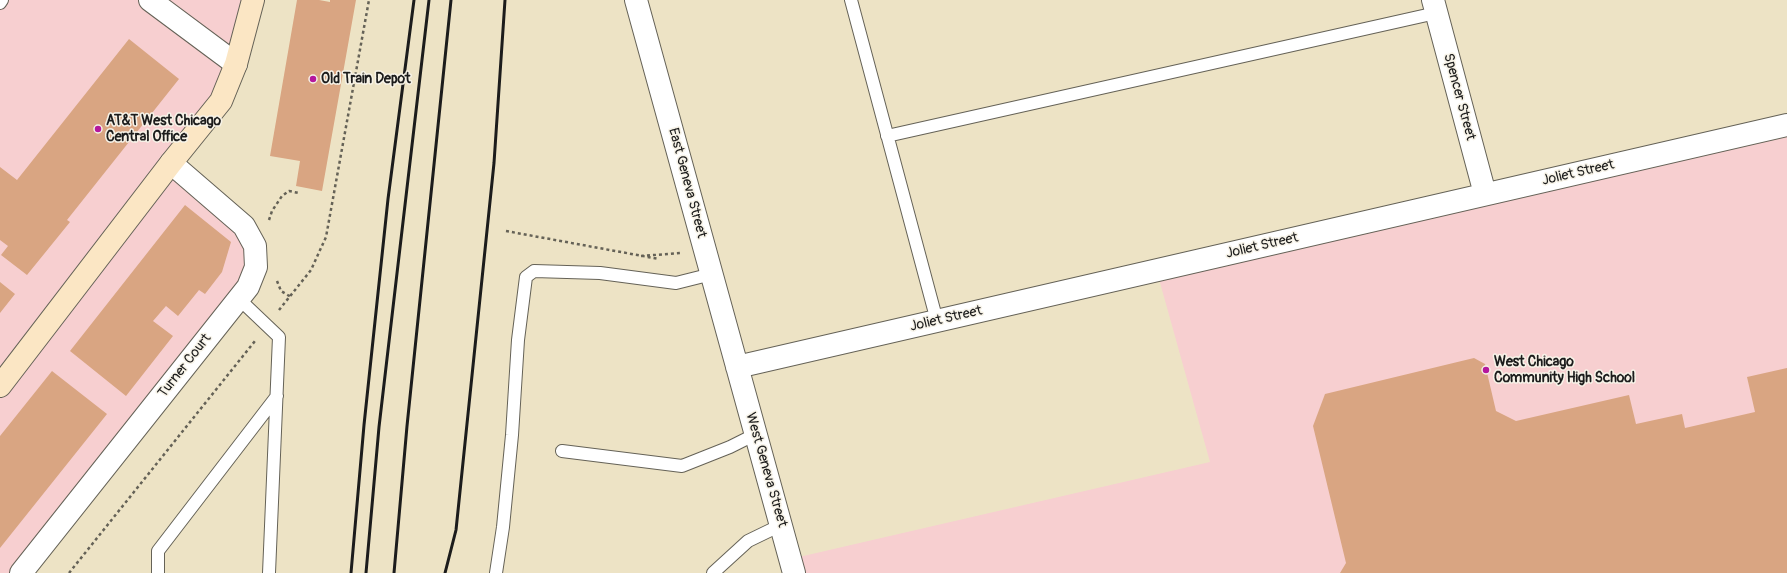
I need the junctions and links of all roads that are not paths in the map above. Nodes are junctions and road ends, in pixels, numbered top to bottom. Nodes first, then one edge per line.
1 (2, 0) edge
2 (150, 0) edge
3 (253, 0) edge
4 (636, 0) edge
5 (851, 0) edge
6 (0, 3) edge
7 (1435, 6) edge
8 (236, 64) junction
9 (1787, 125) edge
10 (887, 136) junction
11 (171, 163) junction
12 (1486, 194) junction
13 (712, 274) junction
14 (238, 298) junction
15 (937, 321) junction
16 (737, 367) junction
17 (0, 386) edge
18 (277, 396) junction
19 (756, 434) junction
20 (562, 451) dead end
21 (781, 525) junction
22 (21, 573) edge
23 (158, 573) edge
24 (269, 573) edge
25 (496, 573) edge
26 (713, 573) edge
27 (794, 573) edge

1 - 6 lane
2 - 8 street
3 - 8 street
4 - 13 street, East Geneva Street
5 - 10 lane
7 - 10 lane
7 - 12 street, Spencer Street
8 - 11 street
9 - 12 street, Joliet Street
10 - 15 lane
11 - 14 street, Turner Court
11 - 17 street
12 - 15 street, Joliet Street
13 - 16 street, East Geneva Street
13 - 25 lane
14 - 18 lane
14 - 22 street, Turner Court
15 - 16 street, Joliet Street
16 - 19 street, West Geneva Street
18 - 23 lane
18 - 24 lane
19 - 20 lane
19 - 21 street, West Geneva Street
21 - 26 lane
21 - 27 street, West Geneva Street

